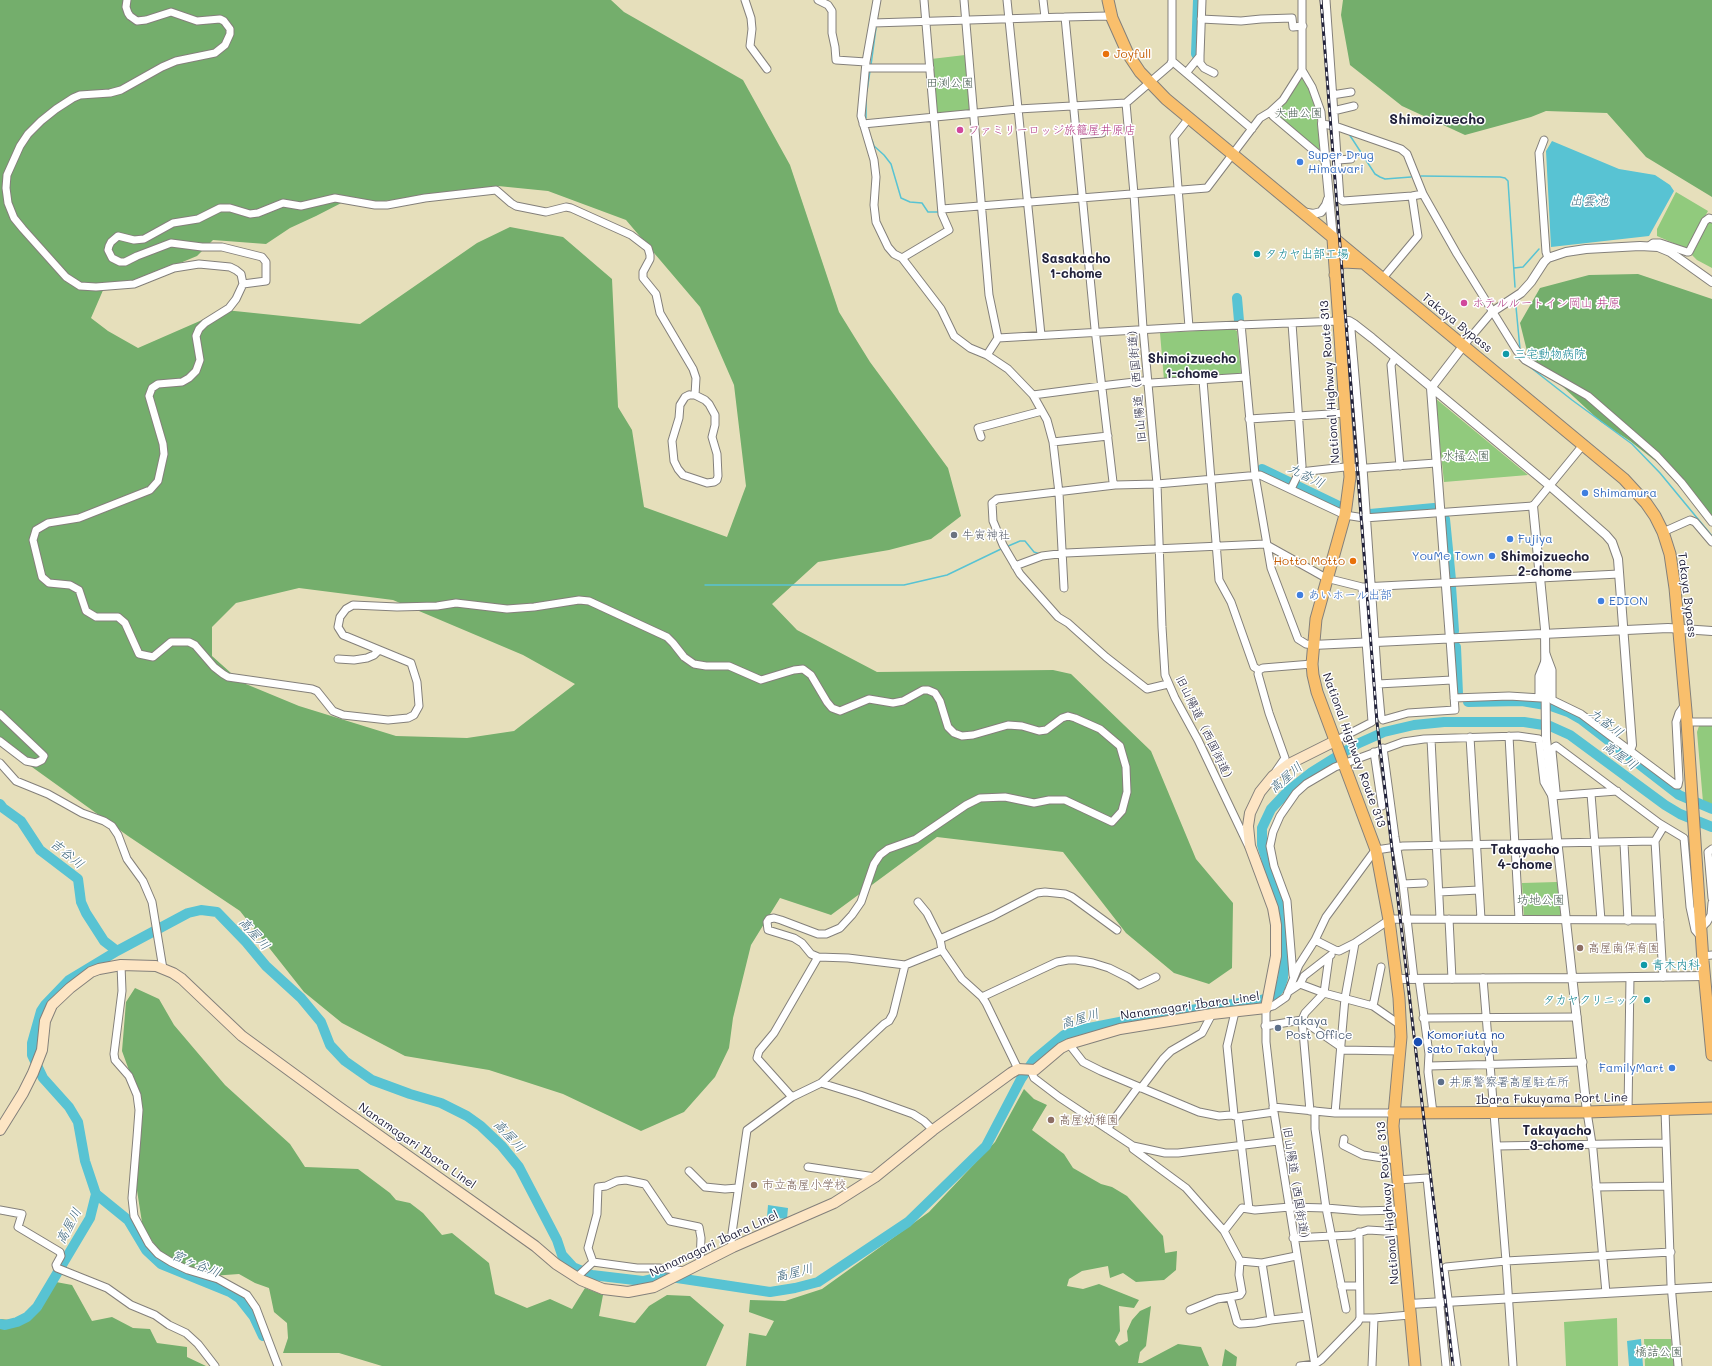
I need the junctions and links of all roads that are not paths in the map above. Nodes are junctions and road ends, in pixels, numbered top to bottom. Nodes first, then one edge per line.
1 (127, 0) edge
2 (745, 0) edge
3 (818, 0) edge
4 (877, 0) edge
5 (924, 0) edge
6 (964, 0) edge
7 (1007, 0) edge
8 (1043, 0) edge
9 (1108, 0) edge
10 (1172, 0) edge
11 (1202, 0) edge
12 (1302, 0) edge
13 (1326, 0) edge
14 (1065, 17) junction
15 (1045, 18) junction
16 (1112, 18) junction
17 (1009, 19) junction
18 (966, 20) junction
19 (1201, 20) junction
20 (926, 21) junction
21 (873, 23) junction
22 (1303, 26) junction
23 (1200, 56) junction
24 (1172, 61) junction
25 (866, 65) junction
26 (930, 68) junction
27 (767, 69) dead end
28 (1302, 70) junction
29 (1186, 72) junction
30 (1214, 73) dead end
31 (1149, 83) junction
32 (1351, 92) dead end
33 (1332, 95) junction
34 (1126, 103) junction
35 (1073, 106) junction
36 (1354, 106) dead end
37 (1018, 109) junction
38 (1333, 110) junction
39 (1270, 112) junction
40 (973, 114) junction
41 (933, 118) junction
42 (1189, 118) junction
43 (863, 124) junction
44 (1322, 124) junction
45 (1335, 126) junction
46 (1252, 129) junction
47 (1076, 134) junction
48 (1102, 134) dead end
49 (1544, 140) dead end
50 (1232, 155) junction
51 (1351, 159) dead end
52 (1325, 160) junction
53 (1338, 160) junction
54 (1178, 191) junction
55 (1134, 194) junction
56 (1423, 194) junction
57 (1412, 196) junction
58 (1329, 197) junction
59 (1082, 198) junction
60 (1028, 202) junction
61 (981, 206) junction
62 (942, 209) junction
63 (1299, 211) junction
64 (1712, 219) edge
65 (1333, 239) junction
66 (1649, 246) junction
67 (902, 258) junction
68 (1548, 258) junction
69 (1363, 263) junction
70 (1335, 276) junction
71 (1382, 279) junction
72 (1712, 282) edge
73 (243, 284) junction
74 (1492, 312) junction
75 (1339, 321) junction
76 (1292, 323) junction
77 (1241, 324) junction
78 (1354, 324) junction
79 (1189, 327) junction
80 (1144, 330) junction
81 (1095, 332) junction
82 (1041, 335) junction
83 (998, 338) junction
84 (1464, 345) junction
85 (987, 355) junction
86 (1395, 358) junction
87 (1246, 377) junction
88 (1203, 380) junction
89 (1148, 382) junction
90 (1102, 386) junction
91 (1431, 388) junction
92 (694, 395) junction
93 (1032, 395) junction
94 (1042, 411) junction
95 (1346, 413) junction
96 (1299, 415) junction
97 (1249, 419) junction
98 (1108, 436) junction
99 (981, 437) dead end
100 (1053, 442) junction
101 (1584, 445) junction
102 (1436, 463) junction
103 (1400, 466) junction
104 (1350, 468) junction
105 (1363, 468) junction
106 (1300, 472) junction
107 (1255, 475) junction
108 (1211, 480) junction
109 (1157, 484) junction
110 (1115, 485) junction
111 (1293, 486) junction
112 (1550, 486) junction
113 (1059, 493) junction
114 (1533, 506) junction
115 (1440, 514) junction
116 (1345, 515) junction
117 (1366, 518) junction
118 (1712, 522) edge
119 (1663, 532) junction
120 (1712, 542) edge
121 (1268, 545) junction
122 (1216, 547) junction
123 (1159, 549) junction
124 (1063, 553) junction
125 (1015, 566) junction
126 (1619, 574) junction
127 (1326, 578) junction
128 (1541, 578) junction
129 (1445, 584) junction
130 (1362, 587) junction
131 (1371, 587) junction
132 (1064, 588) dead end
133 (1679, 628) junction
134 (1623, 630) junction
135 (1712, 631) edge
136 (1545, 634) junction
137 (1450, 639) junction
138 (1366, 642) junction
139 (1376, 642) junction
140 (1313, 645) junction
141 (379, 650) junction
142 (338, 659) dead end
143 (1312, 664) junction
144 (1258, 670) junction
145 (1452, 680) junction
146 (1168, 684) junction
147 (1378, 684) junction
148 (1454, 698) junction
149 (1545, 699) junction
150 (1686, 703) junction
151 (0, 714) edge
152 (1371, 716) junction
153 (1381, 717) junction
154 (1687, 722) junction
155 (1712, 722) edge
156 (1509, 736) junction
157 (1470, 737) junction
158 (1431, 739) junction
159 (0, 741) edge
160 (1336, 743) junction
161 (1384, 748) junction
162 (1630, 750) junction
163 (1374, 752) junction
164 (0, 763) edge
165 (1344, 763) junction
166 (1273, 776) junction
167 (1617, 791) junction
168 (1591, 794) junction
169 (1552, 796) junction
170 (1382, 806) dead end
171 (1664, 826) junction
172 (1655, 841) junction
173 (1595, 843) junction
174 (1624, 843) junction
175 (1558, 844) junction
176 (1516, 845) junction
177 (1250, 846) junction
178 (1437, 846) junction
179 (1476, 846) junction
180 (1397, 847) junction
181 (1712, 849) edge
182 (1376, 850) junction
183 (1424, 883) dead end
184 (1403, 884) junction
185 (1479, 890) junction
186 (1439, 892) junction
187 (1712, 898) edge
188 (918, 902) dead end
189 (1712, 903) edge
190 (1440, 918) junction
191 (1407, 919) junction
192 (1449, 919) junction
193 (1481, 919) junction
194 (1519, 919) junction
195 (1389, 920) junction
196 (1567, 920) junction
197 (1601, 920) junction
198 (1660, 920) junction
199 (1628, 921) junction
200 (1702, 927) junction
201 (1117, 930) dead end
202 (940, 939) junction
203 (1702, 939) junction
204 (1315, 940) junction
205 (1355, 943) junction
206 (942, 950) junction
207 (1335, 950) junction
208 (818, 956) junction
209 (1707, 956) edge
210 (1329, 957) junction
211 (120, 965) junction
212 (906, 965) junction
213 (1381, 967) dead end
214 (163, 969) junction
215 (1294, 976) junction
216 (1708, 976) edge
217 (1156, 977) dead end
218 (1630, 977) junction
219 (1663, 977) junction
220 (1483, 978) junction
221 (1574, 978) junction
222 (1396, 979) junction
223 (1417, 979) junction
224 (1452, 979) junction
225 (1300, 984) junction
226 (1288, 992) junction
227 (1324, 993) junction
228 (982, 997) junction
229 (1345, 998) junction
230 (1373, 1006) junction
231 (1267, 1007) junction
232 (1235, 1012) junction
233 (1212, 1014) junction
234 (1485, 1017) junction
235 (1577, 1017) junction
236 (1423, 1018) junction
237 (1302, 1020) junction
238 (1400, 1023) junction
239 (1265, 1026) junction
240 (1069, 1044) junction
241 (1341, 1048) junction
242 (1400, 1051) junction
243 (1712, 1055) edge
244 (1582, 1062) junction
245 (1489, 1064) junction
246 (1429, 1066) junction
247 (1024, 1070) junction
248 (821, 1084) junction
249 (1140, 1088) junction
250 (792, 1097) junction
251 (1712, 1108) edge
252 (1273, 1110) junction
253 (1665, 1110) junction
254 (1312, 1111) junction
255 (1628, 1111) junction
256 (1588, 1112) junction
257 (1335, 1113) junction
258 (1393, 1113) junction
259 (1433, 1113) junction
260 (1493, 1113) junction
261 (1236, 1116) junction
262 (1107, 1129) junction
263 (0, 1130) edge
264 (933, 1130) junction
265 (1344, 1139) dead end
266 (1278, 1142) junction
267 (1666, 1143) junction
268 (1591, 1144) junction
269 (1133, 1146) junction
270 (1496, 1146) junction
271 (1240, 1147) junction
272 (1396, 1160) junction
273 (808, 1167) dead end
274 (689, 1171) dead end
275 (875, 1177) junction
276 (1397, 1180) junction
277 (1667, 1186) junction
278 (1596, 1187) junction
279 (738, 1188) junction
280 (1288, 1208) junction
281 (1326, 1208) junction
282 (1248, 1209) junction
283 (0, 1210) edge
284 (1400, 1210) junction
285 (1224, 1232) junction
286 (1359, 1232) junction
287 (1402, 1232) junction
288 (1332, 1235) junction
289 (1293, 1238) junction
290 (733, 1247) junction
291 (1671, 1252) junction
292 (1296, 1256) junction
293 (1602, 1256) junction
294 (1240, 1261) junction
295 (1506, 1261) junction
296 (591, 1263) junction
297 (1262, 1263) junction
298 (700, 1264) junction
299 (681, 1272) junction
300 (578, 1276) junction
301 (1341, 1286) junction
302 (1357, 1286) dead end
303 (1712, 1287) edge
304 (1672, 1290) junction
305 (1606, 1293) junction
306 (1230, 1297) junction
307 (1509, 1299) junction
308 (1439, 1302) junction
309 (1449, 1302) junction
310 (1346, 1309) dead end
311 (1410, 1309) junction
312 (1190, 1310) dead end
313 (1307, 1316) junction
314 (1360, 1318) junction
315 (1374, 1318) junction
316 (1271, 1320) junction
317 (1315, 1365) edge
318 (215, 1366) edge
319 (278, 1366) edge
320 (1300, 1366) edge
321 (1372, 1366) edge
322 (1415, 1366) edge
323 (1446, 1366) edge
324 (1457, 1366) edge
325 (1513, 1366) edge
326 (1678, 1366) edge

1 - 73 street
2 - 27 street
3 - 25 street
4 - 21 street
5 - 20 street
6 - 18 street
7 - 17 street
8 - 15 street
9 - 16 main road
10 - 24 street
11 - 19 street
12 - 22 street
13 - 33 street
14 - 15 street
14 - 16 street
14 - 35 street
15 - 17 street
16 - 31 main road
17 - 18 street
17 - 37 street
18 - 20 street
18 - 40 street
19 - 22 street
19 - 23 street
20 - 21 street
20 - 26 street
21 - 25 street
22 - 28 street
23 - 29 street
23 - 30 street
24 - 29 street
24 - 31 street
25 - 26 street
25 - 43 street
26 - 41 street
28 - 39 street
28 - 44 street
29 - 46 street
31 - 34 street
31 - 42 main road
32 - 33 street
33 - 38 street
34 - 35 street
34 - 55 street, 旧山陽道（西国街道）
35 - 37 street
35 - 47 street
36 - 38 street
37 - 40 street
37 - 60 street
38 - 45 street
39 - 46 street
39 - 52 street
40 - 41 street
40 - 61 street
41 - 43 street
41 - 62 street
42 - 50 main road
42 - 54 street
43 - 67 street
44 - 45 street
44 - 52 street
45 - 53 street
45 - 56 street
46 - 50 street
47 - 48 street
47 - 59 street
49 - 68 street
50 - 54 street
50 - 63 main road
51 - 53 street
52 - 58 street
53 - 57 street
54 - 55 street
54 - 79 street
55 - 59 street
55 - 80 street, 旧山陽道（西国街道）
56 - 57 street
56 - 74 street
57 - 71 street
58 - 63 street
58 - 65 street
59 - 60 street
59 - 81 street
60 - 61 street
60 - 82 street
61 - 62 street
61 - 83 street
62 - 67 street
63 - 65 main road
64 - 66 street
65 - 69 main road, Takaya Bypass
65 - 70 main road, National Highway Route 313
66 - 68 street
66 - 72 street
67 - 85 street
68 - 74 street
69 - 70 main road
69 - 71 main road, Takaya Bypass
70 - 75 main road, National Highway Route 313
71 - 84 main road, Takaya Bypass
73 - 92 street
73 - 141 street
74 - 84 street
74 - 118 street
75 - 76 street
75 - 78 street
75 - 95 main road, National Highway Route 313
76 - 77 street
76 - 96 street
77 - 79 street
77 - 87 street
78 - 86 street
78 - 105 street
79 - 80 street
80 - 81 street
80 - 89 street, 旧山陽道（西国街道）
81 - 82 street
81 - 90 street
82 - 83 street
83 - 85 street
84 - 91 street
84 - 101 main road, Takaya Bypass
85 - 93 street
86 - 91 street
86 - 103 street
87 - 88 street
87 - 97 street
88 - 89 street
88 - 108 street
89 - 90 street
89 - 109 street, 旧山陽道（西国街道）
90 - 93 street
90 - 98 street
91 - 102 street
91 - 112 street
92 - 92 street
93 - 94 street
94 - 99 street
94 - 100 street
95 - 96 street
95 - 104 main road, National Highway Route 313
96 - 97 street
96 - 106 street
97 - 107 street
98 - 100 street
98 - 110 street
100 - 113 street
101 - 112 street
101 - 119 main road, Takaya Bypass
102 - 103 street
102 - 115 street
103 - 105 street
104 - 105 street
104 - 106 street
104 - 116 main road, National Highway Route 313
105 - 117 street
106 - 111 street
107 - 108 street
107 - 111 street
107 - 121 street
108 - 109 street
108 - 122 street
109 - 110 street
109 - 123 street, 旧山陽道（西国街道）
110 - 113 street
111 - 116 street
112 - 114 street
112 - 126 street
113 - 124 street
113 - 125 street
114 - 115 street
114 - 128 street
115 - 117 street
115 - 129 street
116 - 117 street
116 - 127 main road, National Highway Route 313
117 - 131 street
119 - 120 street
119 - 133 main road, Takaya Bypass
121 - 122 street
121 - 127 street
121 - 140 street
122 - 123 street
122 - 144 street
123 - 124 street
123 - 146 street, 旧山陽道（西国街道）
124 - 125 street
124 - 132 street
125 - 146 street
126 - 128 street
126 - 134 street
127 - 130 street
127 - 140 main road, National Highway Route 313
128 - 129 street
128 - 136 street
129 - 131 street
129 - 137 street
130 - 131 street
130 - 138 street
131 - 139 street
133 - 134 street
133 - 135 street
133 - 150 main road, Takaya Bypass
134 - 136 street
134 - 162 street
136 - 137 street
136 - 149 street
137 - 139 street
137 - 145 street
138 - 139 street
138 - 140 street
138 - 152 street
139 - 147 street
140 - 143 main road, National Highway Route 313
141 - 142 street
141 - 208 street
143 - 144 street
143 - 160 main road, National Highway Route 313
144 - 166 street
145 - 147 street
145 - 148 street
146 - 177 street, 旧山陽道（西国街道）
147 - 153 street
148 - 149 street
148 - 153 street
149 - 162 street
149 - 169 street
150 - 154 main road, Takaya Bypass
150 - 162 street
151 - 159 street
152 - 153 street
152 - 160 street
154 - 155 street
154 - 200 main road, Takaya Bypass
156 - 157 street
156 - 169 street
156 - 176 street
157 - 158 street
157 - 179 street
158 - 161 street
158 - 178 street
160 - 165 main road, National Highway Route 313
160 - 166 main road, Nanamagari Ibara Linel
161 - 163 street
161 - 180 street
163 - 165 street
163 - 170 street
164 - 214 street
165 - 182 main road, National Highway Route 313
165 - 215 street
166 - 177 main road, Nanamagari Ibara Linel
167 - 168 street
167 - 169 street
167 - 171 street
168 - 169 street
168 - 173 street
169 - 175 street
171 - 172 street
171 - 203 street
172 - 174 street
172 - 198 street
173 - 174 street
173 - 175 street
173 - 197 street
174 - 199 street
175 - 176 street
175 - 196 street
176 - 179 street
176 - 194 street
177 - 231 main road, Nanamagari Ibara Linel
178 - 179 street
178 - 180 street
178 - 186 street
179 - 185 street
180 - 182 street
180 - 184 street
181 - 187 street
182 - 195 main road, National Highway Route 313
182 - 204 street
183 - 184 street
184 - 191 street
185 - 186 street
185 - 193 street
186 - 190 street
188 - 202 street
189 - 200 street
190 - 191 street
190 - 192 street
191 - 195 street
191 - 223 street
192 - 193 street
192 - 224 street
193 - 194 street
194 - 196 street
195 - 205 street
195 - 222 main road, National Highway Route 313
196 - 197 street
196 - 221 street
197 - 199 street
198 - 199 street
198 - 219 street
200 - 203 main road, Takaya Bypass
201 - 202 street
202 - 206 street
203 - 209 main road, Takaya Bypass
204 - 207 street
204 - 215 street
205 - 207 street
205 - 229 street
206 - 212 street
206 - 228 street
207 - 210 street
208 - 212 street
208 - 250 street
209 - 216 main road, Takaya Bypass
210 - 225 street
210 - 227 street
211 - 214 main road, Nanamagari Ibara Linel
211 - 263 main road, Nanamagari Ibara Linel
211 - 319 street
212 - 248 street
213 - 230 street
214 - 300 main road, Nanamagari Ibara Linel
215 - 226 street
216 - 219 street
216 - 243 main road, Takaya Bypass
217 - 228 street
218 - 219 street
218 - 221 street
218 - 255 street
220 - 221 street
220 - 224 street
220 - 234 street
221 - 235 street
222 - 223 street
222 - 238 main road, National Highway Route 313
223 - 224 street
223 - 236 street
225 - 226 street
225 - 227 street
226 - 231 street
227 - 229 street
227 - 237 street
228 - 247 street
229 - 230 street
229 - 241 street
230 - 238 street
231 - 232 main road, Nanamagari Ibara Linel
231 - 239 street, 旧山陽道（西国街道）
232 - 233 main road, Nanamagari Ibara Linel
232 - 261 street
233 - 240 main road, Nanamagari Ibara Linel
233 - 249 street
234 - 235 street
234 - 236 street
234 - 245 street
235 - 244 street
236 - 246 street
237 - 239 street
237 - 241 street
237 - 254 street
238 - 242 main road, National Highway Route 313
239 - 252 street, 旧山陽道（西国街道）
240 - 247 main road, Nanamagari Ibara Linel
240 - 249 street
241 - 242 street
241 - 257 street
242 - 258 main road, National Highway Route 313
244 - 245 street
244 - 256 street
245 - 246 street
245 - 260 street
246 - 259 street
247 - 262 street
247 - 264 main road, Nanamagari Ibara Linel
248 - 250 street
248 - 264 street
249 - 261 street
249 - 262 street
250 - 279 street
251 - 253 main road, Ibara Fukuyama Port Line
252 - 254 street
252 - 261 street
252 - 266 street, 旧山陽道（西国街道）
253 - 255 main road, Ibara Fukuyama Port Line
253 - 267 street
254 - 257 street
254 - 281 street
255 - 256 main road, Ibara Fukuyama Port Line
256 - 260 main road, Ibara Fukuyama Port Line
256 - 268 street
257 - 258 street
258 - 259 main road, Ibara Fukuyama Port Line
258 - 272 main road, National Highway Route 313
259 - 260 main road, Ibara Fukuyama Port Line
260 - 270 street
261 - 271 street
262 - 269 street
264 - 275 main road, Nanamagari Ibara Linel
265 - 272 street
266 - 271 street
266 - 280 street, 旧山陽道（西国街道）
267 - 268 street
267 - 277 street
268 - 270 street
268 - 278 street
269 - 271 street
269 - 285 street
270 - 295 street
271 - 282 street
272 - 276 main road, National Highway Route 313
273 - 275 street
274 - 279 street
275 - 290 main road, Nanamagari Ibara Linel
276 - 284 main road, National Highway Route 313
276 - 308 street
277 - 278 street
277 - 291 street
278 - 293 street
279 - 290 street
280 - 281 street
280 - 282 street
280 - 289 street, 旧山陽道（西国街道）
281 - 284 street
281 - 288 street
282 - 285 street
283 - 318 street
284 - 287 main road, National Highway Route 313
285 - 294 street
286 - 287 street
286 - 288 street
286 - 314 street
287 - 311 main road, National Highway Route 313
288 - 289 street
288 - 301 street
289 - 292 street, 旧山陽道（西国街道）
290 - 298 main road, Nanamagari Ibara Linel
291 - 293 street
291 - 304 street
292 - 297 street
292 - 313 street, 旧山陽道（西国街道）
293 - 295 street
293 - 305 street
294 - 297 street
294 - 306 street
295 - 307 street
295 - 309 street
296 - 298 street
296 - 299 street
296 - 300 street
297 - 316 street
298 - 299 main road, Nanamagari Ibara Linel
299 - 300 main road, Nanamagari Ibara Linel
301 - 302 street
301 - 310 street
303 - 304 street
304 - 305 street
304 - 326 street
305 - 307 street
306 - 312 street
306 - 316 street
307 - 309 street
307 - 325 street
308 - 309 street
308 - 311 street
308 - 323 street
309 - 324 street
311 - 315 street
311 - 322 main road, National Highway Route 313
313 - 316 street
313 - 317 street, 旧山陽道（西国街道）
314 - 315 street
314 - 317 street
315 - 321 street
317 - 320 street

